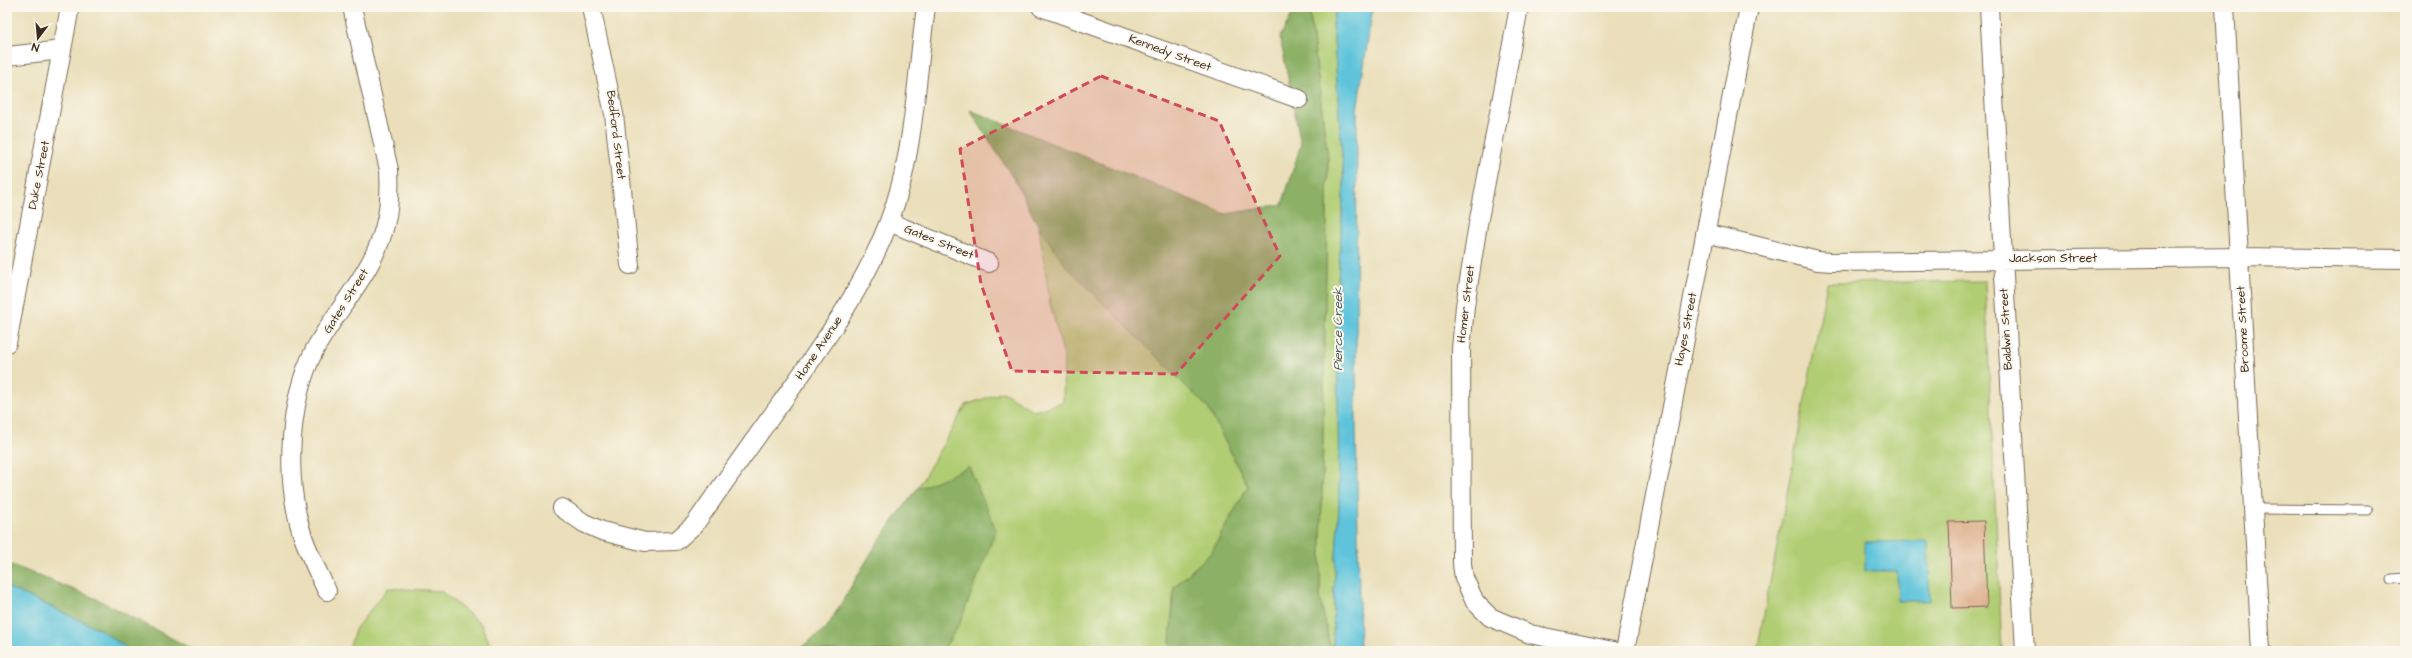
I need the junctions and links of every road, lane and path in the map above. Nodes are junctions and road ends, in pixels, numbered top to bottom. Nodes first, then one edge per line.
1 (70, 7) edge
2 (352, 7) edge
3 (592, 7) edge
4 (926, 7) edge
5 (1041, 7) edge
6 (1519, 7) edge
7 (1749, 7) edge
8 (1989, 7) edge
9 (2225, 7) edge
10 (62, 50) junction
11 (7, 56) edge
12 (1299, 99) dead end
13 (889, 222) junction
14 (1704, 233) junction
15 (2240, 256) junction
16 (2002, 258) junction
17 (2405, 259) edge
18 (989, 262) dead end
19 (630, 265) dead end
20 (12, 295) edge
21 (7, 343) edge
22 (562, 508) dead end
23 (2253, 509) junction
24 (2368, 510) dead end
25 (2405, 578) edge
26 (2392, 579) dead end
27 (327, 591) dead end
28 (1613, 651) edge
29 (1626, 651) edge
30 (2026, 651) edge
31 (2260, 651) edge

1 - 10 street, Duke Street
2 - 27 street, Gates Street
3 - 19 street, Bedford Street
4 - 13 street, Home Avenue
5 - 12 street, Kennedy Street
6 - 28 street, Homer Street
7 - 14 street, Hayes Street
8 - 16 street, Baldwin Street
9 - 15 street, Broome Street
10 - 11 street
10 - 20 street, Duke Street
13 - 18 street, Gates Street
13 - 22 street, Home Avenue
14 - 16 street, Jackson Street
14 - 29 street, Hayes Street
15 - 16 street, Jackson Street
15 - 17 street, Jackson Street
15 - 23 street, Broome Street
16 - 30 street, Baldwin Street
20 - 21 street, Duke Street
23 - 24 lane
23 - 31 street, Broome Street
25 - 26 lane

